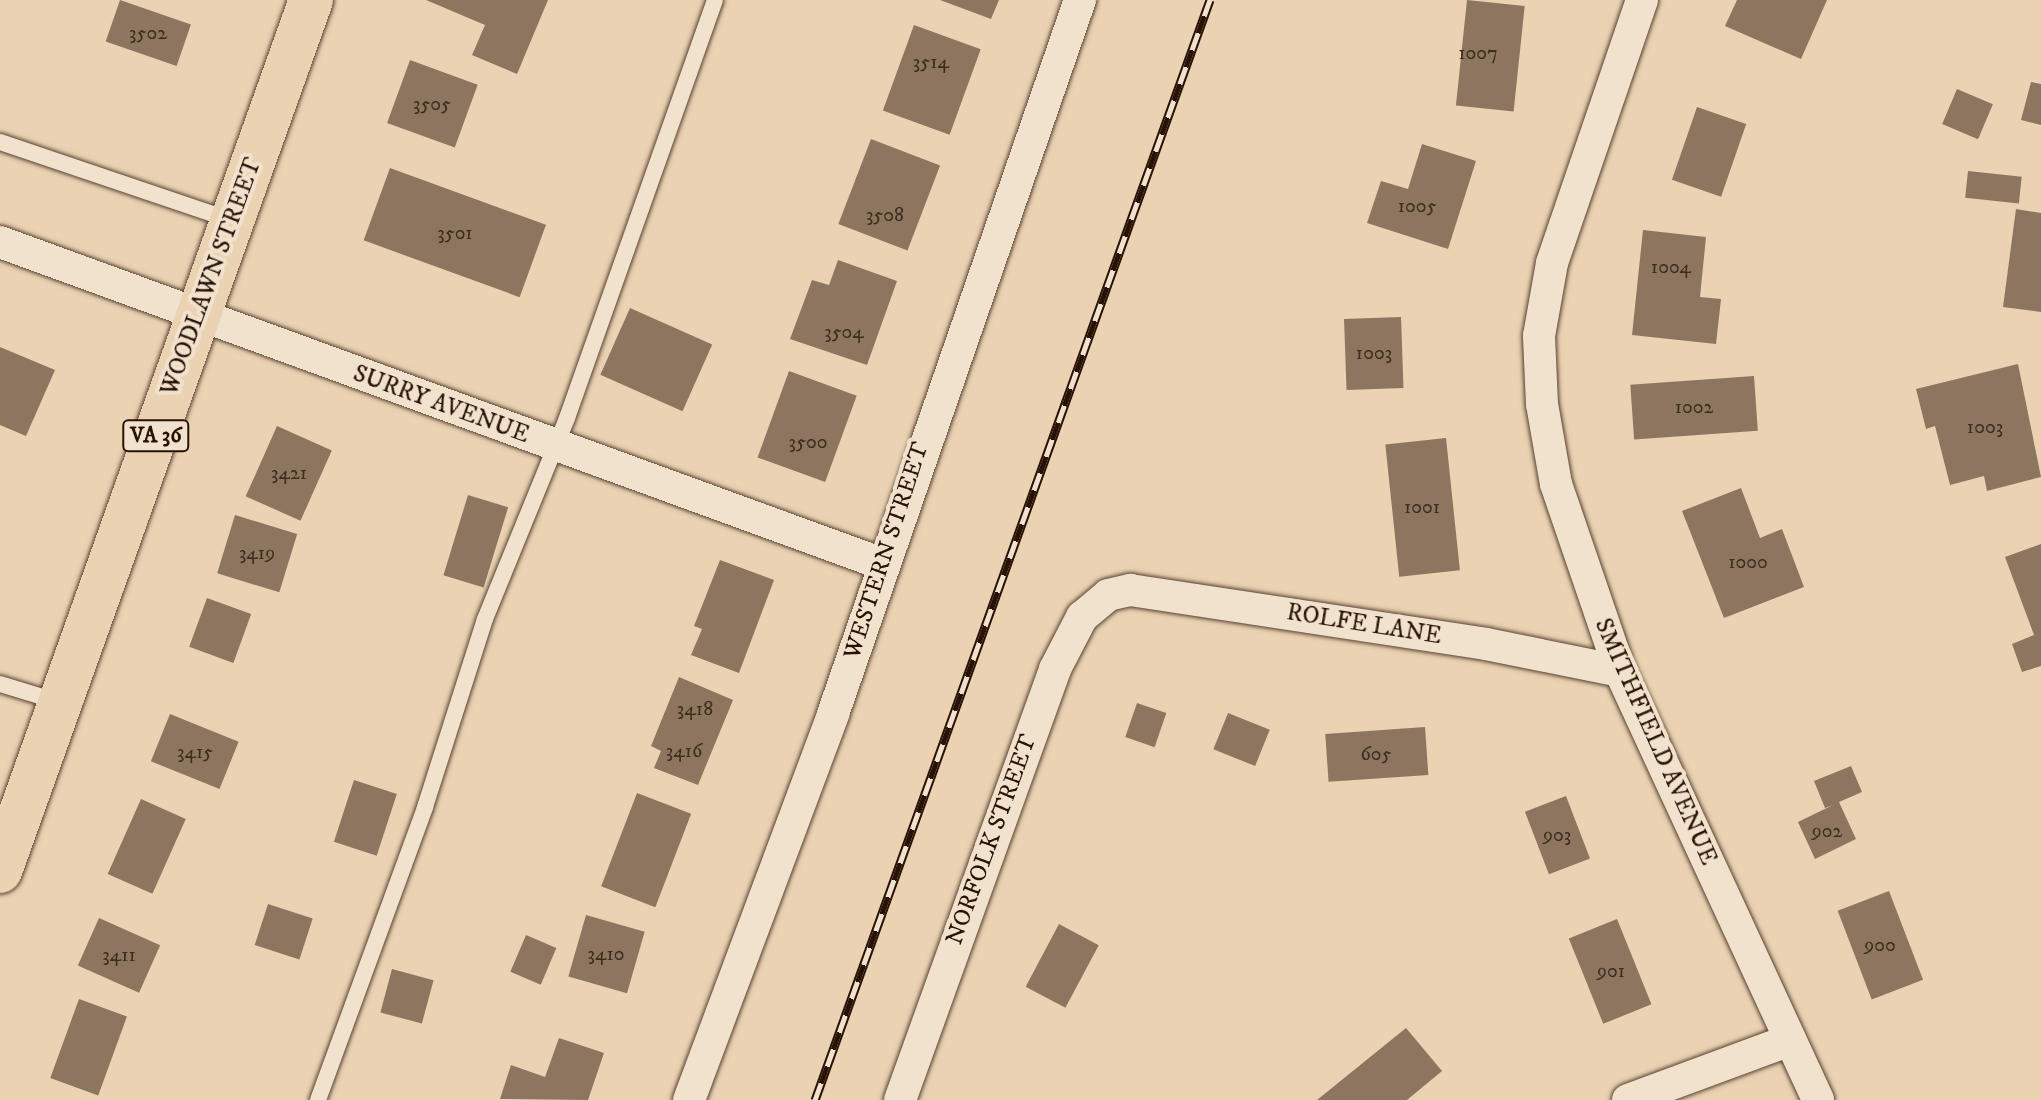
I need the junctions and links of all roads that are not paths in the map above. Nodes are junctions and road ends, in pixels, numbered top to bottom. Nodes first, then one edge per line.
1 (311, 0) edge
2 (715, 0) edge
3 (1080, 0) edge
4 (1642, 0) edge
5 (0, 142) edge
6 (232, 221) junction
7 (0, 242) edge
8 (198, 317) junction
9 (554, 446) junction
10 (883, 564) junction
11 (1108, 595) joint
12 (1620, 671) junction
13 (0, 684) edge
14 (60, 703) junction
15 (0, 871) edge
16 (1790, 1040) junction
17 (318, 1100) edge
18 (689, 1100) edge
19 (900, 1100) edge
20 (1628, 1100) edge
21 (1818, 1100) edge

1 - 6 highway, WOODLAWN STREET / VA 36
2 - 9 lane
3 - 10 street, WESTERN STREET
4 - 12 street, SMITHFIELD AVENUE
5 - 6 lane
6 - 8 highway, WOODLAWN STREET / VA 36
7 - 8 street, SURRY AVENUE
8 - 9 street, SURRY AVENUE
8 - 14 highway, WOODLAWN STREET / VA 36
9 - 10 street, SURRY AVENUE
9 - 17 lane
10 - 18 street, WESTERN STREET
11 - 12 street, ROLFE LANE
11 - 19 street, NORFOLK STREET
12 - 16 street, SMITHFIELD AVENUE
13 - 14 lane
14 - 15 highway, WOODLAWN STREET / VA 36
16 - 20 street
16 - 21 street, SMITHFIELD AVENUE

